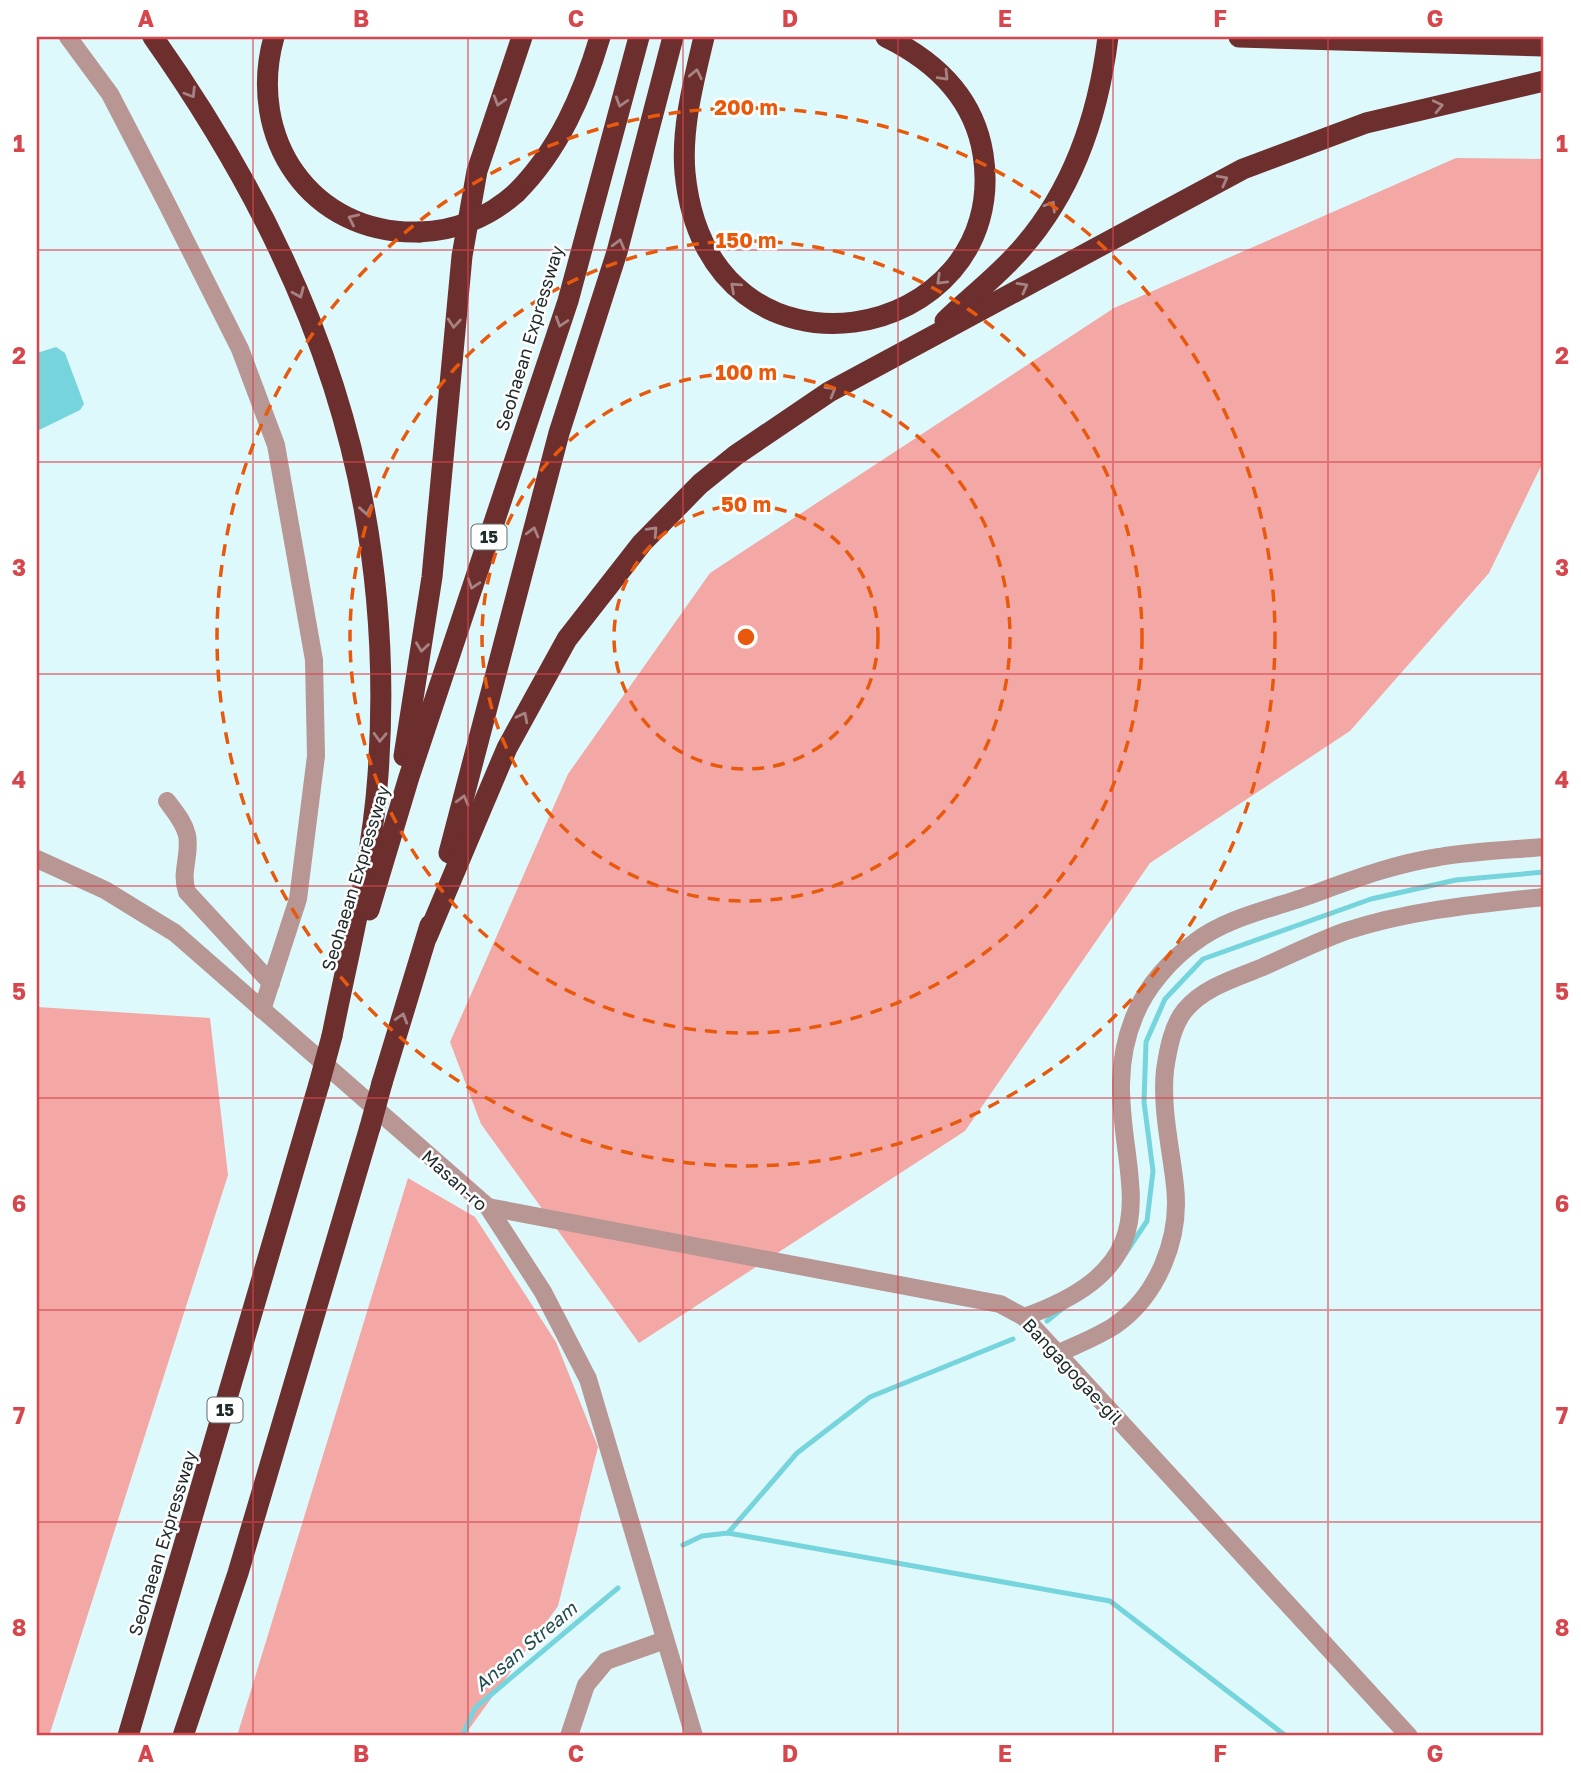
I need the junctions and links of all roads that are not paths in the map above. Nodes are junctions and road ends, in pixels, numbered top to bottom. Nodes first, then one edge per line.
1 (68, 37) edge
2 (153, 37) edge
3 (274, 37) edge
4 (522, 37) edge
5 (600, 37) edge
6 (639, 37) edge
7 (673, 37) edge
8 (704, 37) edge
9 (887, 37) edge
10 (1108, 37) edge
11 (1239, 37) edge
12 (1544, 46) edge
13 (1544, 81) edge
14 (920, 343) junction
15 (167, 801) dead end
16 (1544, 847) edge
17 (37, 859) edge
18 (1544, 897) edge
19 (427, 937) junction
20 (271, 983) junction
21 (262, 1010) junction
22 (332, 1036) junction
23 (488, 1207) junction
24 (1024, 1317) junction
25 (1057, 1354) junction
26 (666, 1640) junction
27 (128, 1736) edge
28 (183, 1736) edge
29 (569, 1736) edge
30 (694, 1736) edge
31 (1409, 1736) edge

1 - 20 street
2 -> 22 highway
5 -> 3 highway, bridge
4 -> 22 highway
6 -> 22 highway, Seohaean Expressway / 15
19 -> 7 highway, 15
9 -> 8 highway
14 -> 10 highway
11 - 12 highway
14 -> 13 highway
19 -> 14 highway
15 - 20 street
16 - 24 street
17 - 21 street, Masan-ro
18 - 25 street
28 -> 19 highway, 15, bridge
20 - 21 street
21 - 23 street, Masan-ro
22 - 27 highway, Seohaean Expressway / 15, bridge
23 - 24 street, Bangagogae-gil
23 - 26 street, Masan-ro
24 - 25 street, Bangagogae-gil
25 - 31 street, Bangagogae-gil
26 - 29 street
26 - 30 street, Masan-ro

